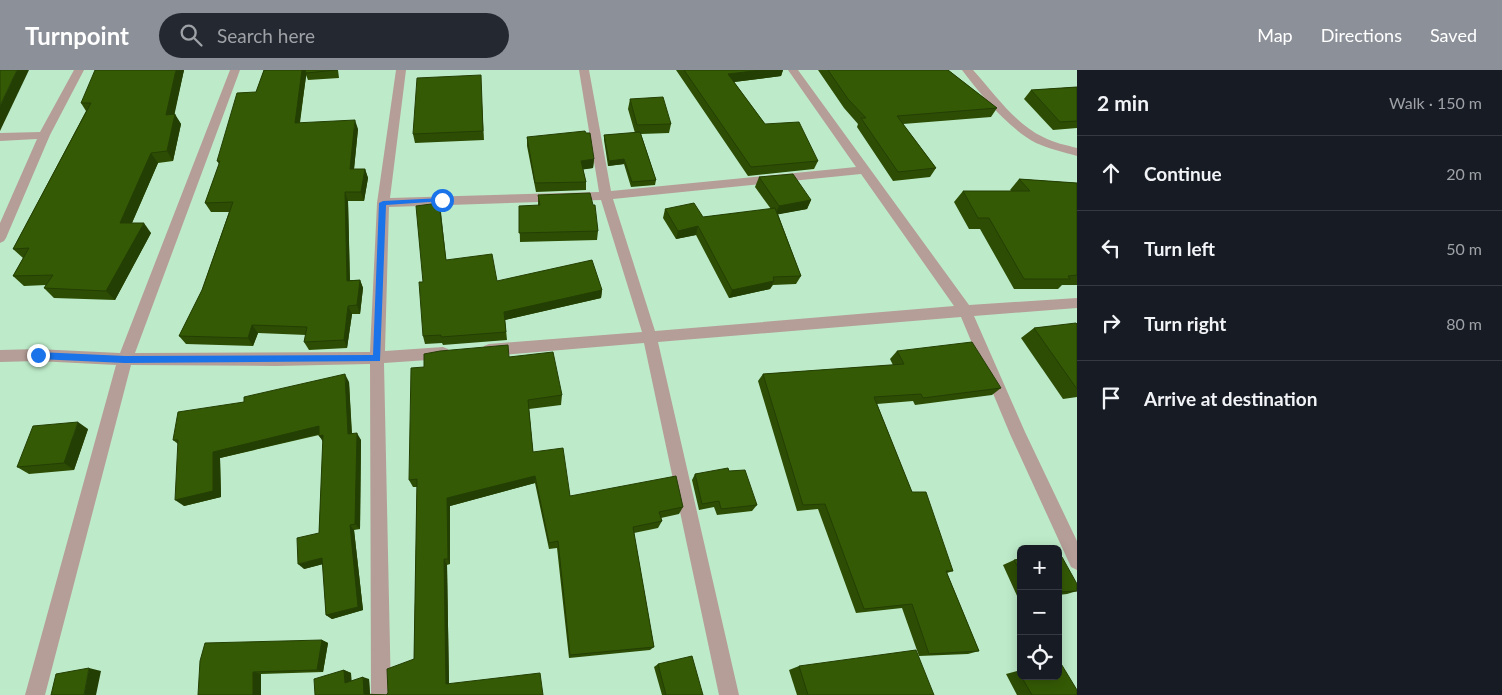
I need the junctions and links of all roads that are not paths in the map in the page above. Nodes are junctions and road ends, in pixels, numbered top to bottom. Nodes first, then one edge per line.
1 (78, 70) edge
2 (235, 70) edge
3 (401, 70) edge
4 (584, 70) edge
5 (793, 70) edge
6 (967, 70) edge
7 (44, 135) junction
8 (0, 137) edge
9 (1077, 152) edge
10 (866, 170) junction
11 (606, 196) junction
12 (383, 203) junction
13 (0, 238) edge
14 (1077, 304) edge
15 (965, 311) junction
16 (650, 336) junction
17 (0, 356) edge
18 (377, 358) junction
19 (125, 359) junction
20 (1077, 561) edge
21 (35, 695) edge
22 (381, 695) edge
23 (729, 695) edge

1 - 7 street
2 - 19 street
3 - 12 street
4 - 11 street
5 - 10 street
6 - 9 street
7 - 8 street
7 - 13 street
10 - 11 street
10 - 15 street
11 - 12 street
11 - 16 street
12 - 18 street
14 - 15 street
15 - 16 street
15 - 20 street
16 - 18 street
16 - 23 street
17 - 19 street
18 - 19 street
18 - 22 street
19 - 21 street

